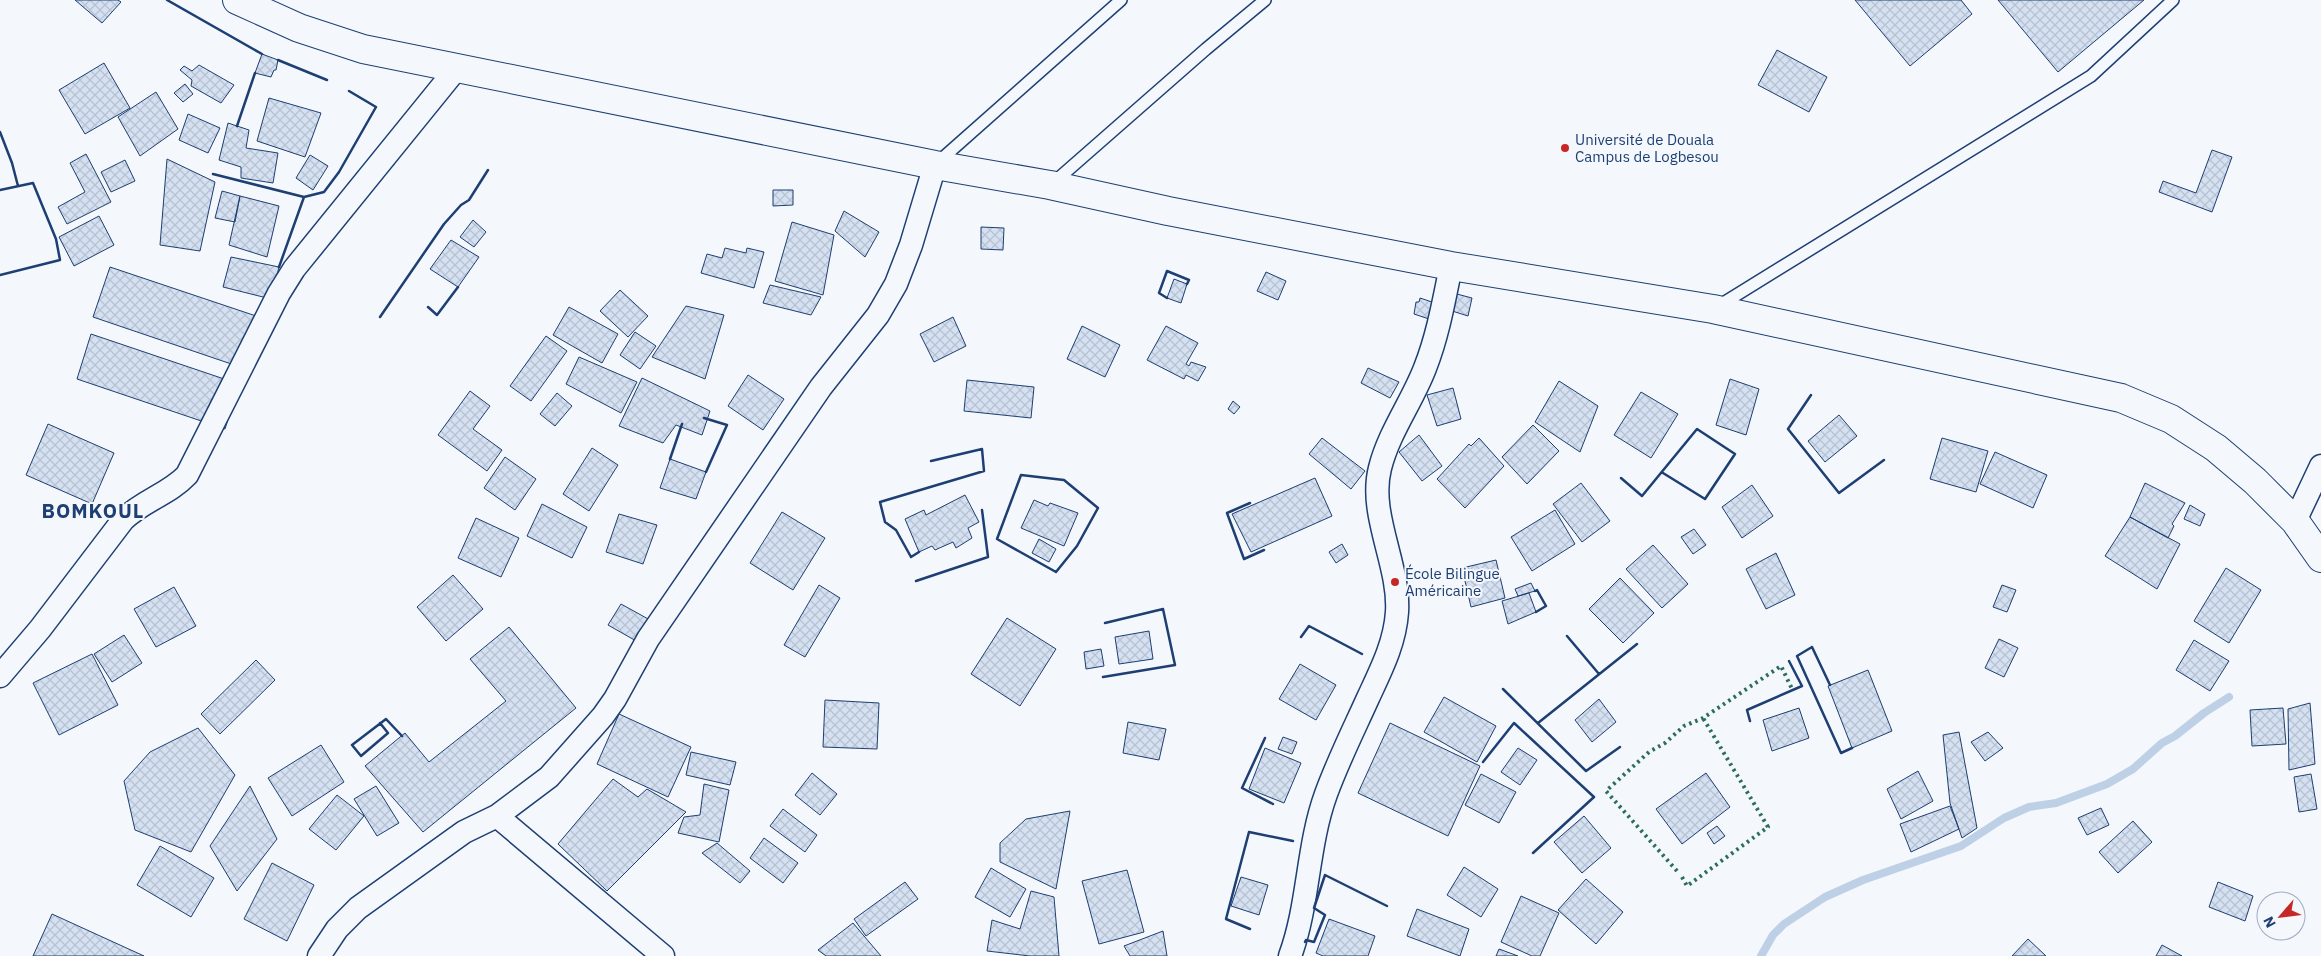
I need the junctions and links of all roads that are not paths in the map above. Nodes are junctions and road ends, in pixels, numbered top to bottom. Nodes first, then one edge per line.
1 (237, 0) edge
2 (1121, 0) edge
3 (1265, 0) edge
4 (2173, 0) edge
5 (457, 68) junction
6 (935, 165) junction
7 (1050, 185) junction
8 (1451, 266) junction
9 (1714, 309) junction
10 (2321, 466) edge
11 (2295, 521) junction
12 (2321, 558) edge
13 (0, 676) edge
14 (497, 816) junction
15 (319, 956) edge
16 (663, 956) edge
17 (1290, 956) edge

1 - 5 main road
2 - 6 lane
3 - 7 lane
4 - 9 lane
5 - 6 main road
5 - 13 street
6 - 7 main road
6 - 14 street
7 - 8 main road
8 - 9 main road
8 - 17 street
9 - 11 main road
10 - 11 street
11 - 12 main road
14 - 15 street
14 - 16 street

